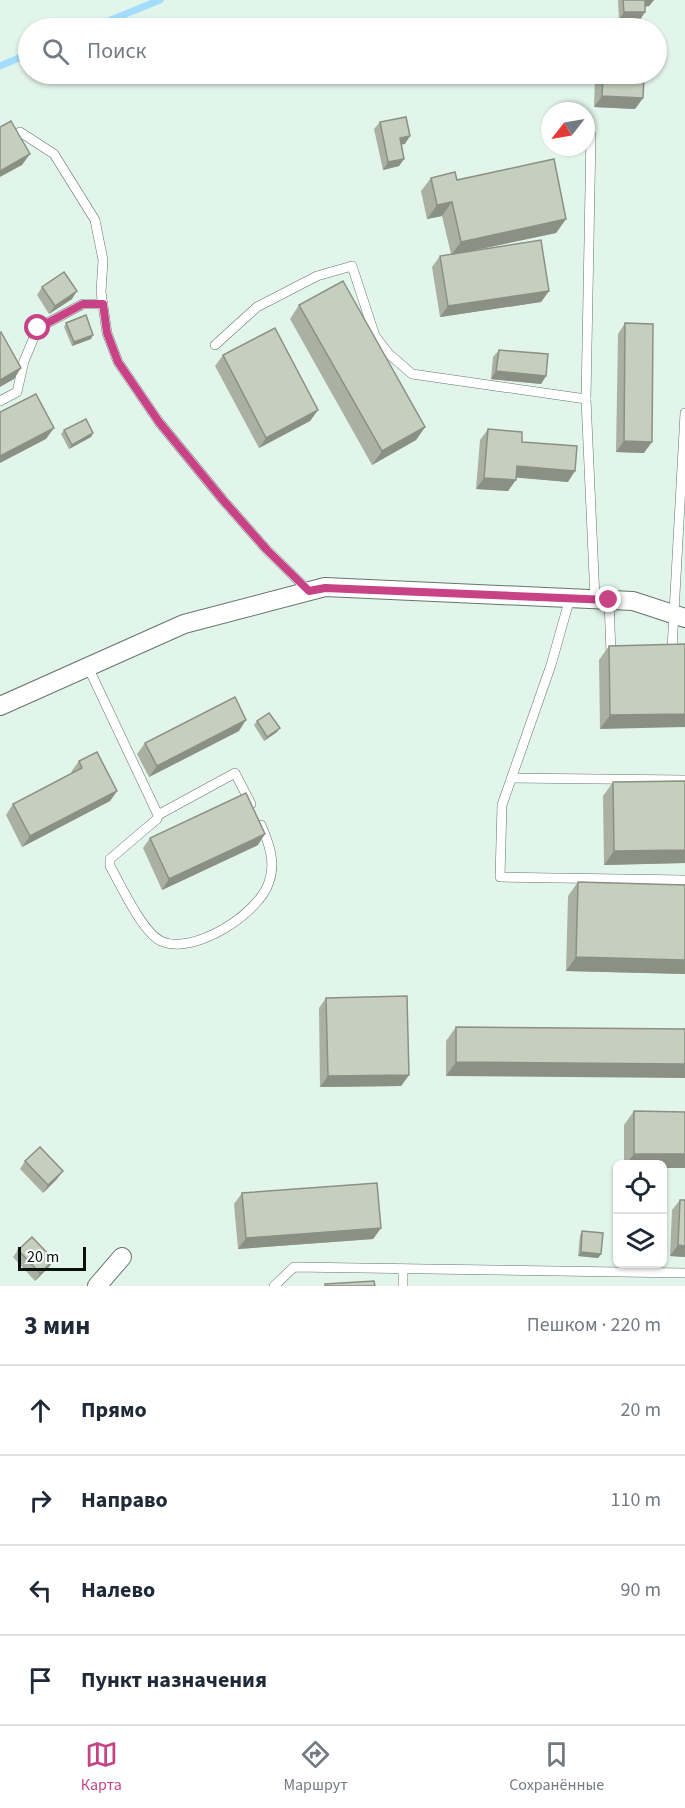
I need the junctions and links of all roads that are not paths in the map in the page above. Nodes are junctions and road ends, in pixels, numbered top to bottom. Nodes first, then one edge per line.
1 (20, 132) edge
2 (591, 156) edge
3 (103, 304) junction
4 (215, 345) dead end
5 (586, 399) junction
6 (0, 401) edge
7 (685, 413) edge
8 (309, 591) junction
9 (570, 598) junction
10 (602, 599) junction
11 (679, 616) edge
12 (672, 649) edge
13 (611, 654) edge
14 (88, 667) junction
15 (0, 706) edge
16 (512, 778) junction
17 (685, 780) edge
18 (158, 815) junction
19 (685, 880) edge
20 (122, 1257) dead end
21 (403, 1269) junction
22 (685, 1273) edge
23 (97, 1286) edge
24 (274, 1286) edge
25 (403, 1286) edge

1 - 3 lane
2 - 5 lane
3 - 6 lane
3 - 8 lane
4 - 5 lane
5 - 10 lane
7 - 11 lane
8 - 9 street
8 - 14 street
9 - 10 street
9 - 16 lane
10 - 11 street
10 - 13 lane
11 - 12 lane
14 - 15 street
14 - 18 lane
16 - 17 lane
16 - 19 lane
18 - 18 lane
20 - 23 street
21 - 22 lane
21 - 24 lane
21 - 25 lane

